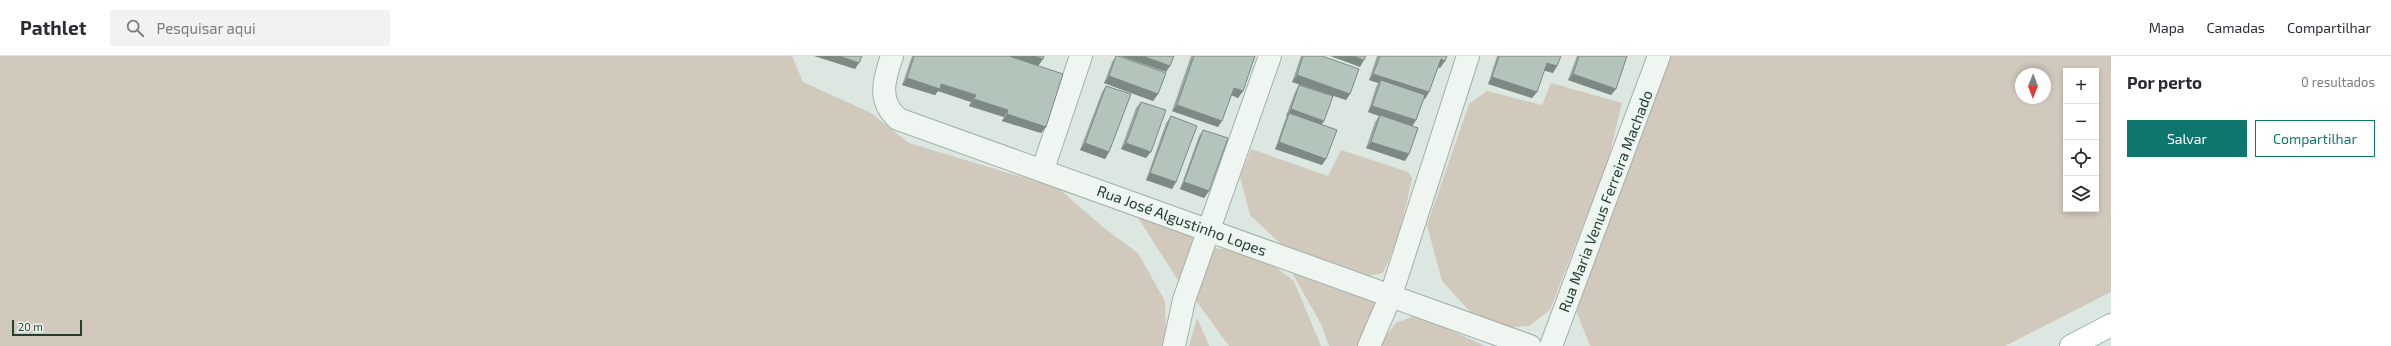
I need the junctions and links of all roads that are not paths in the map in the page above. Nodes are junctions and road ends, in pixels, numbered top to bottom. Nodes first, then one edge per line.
1 (892, 56) edge
2 (1081, 56) edge
3 (1270, 56) edge
4 (1468, 56) edge
5 (1659, 56) edge
6 (1043, 169) junction
7 (1208, 229) junction
8 (1391, 295) junction
9 (2111, 325) edge
10 (1174, 346) edge
11 (1369, 346) edge
12 (1530, 346) edge
13 (1551, 346) edge
14 (2071, 346) edge

1 - 6 street, Rua José Algustinho Lopes
2 - 6 street
3 - 7 street
4 - 8 street
5 - 13 street, Rua Maria Venus Ferreira Machado
6 - 7 street, Rua José Algustinho Lopes
7 - 8 street, Rua José Algustinho Lopes
7 - 10 street
8 - 11 street
8 - 12 street, Rua José Algustinho Lopes
9 - 14 main road

